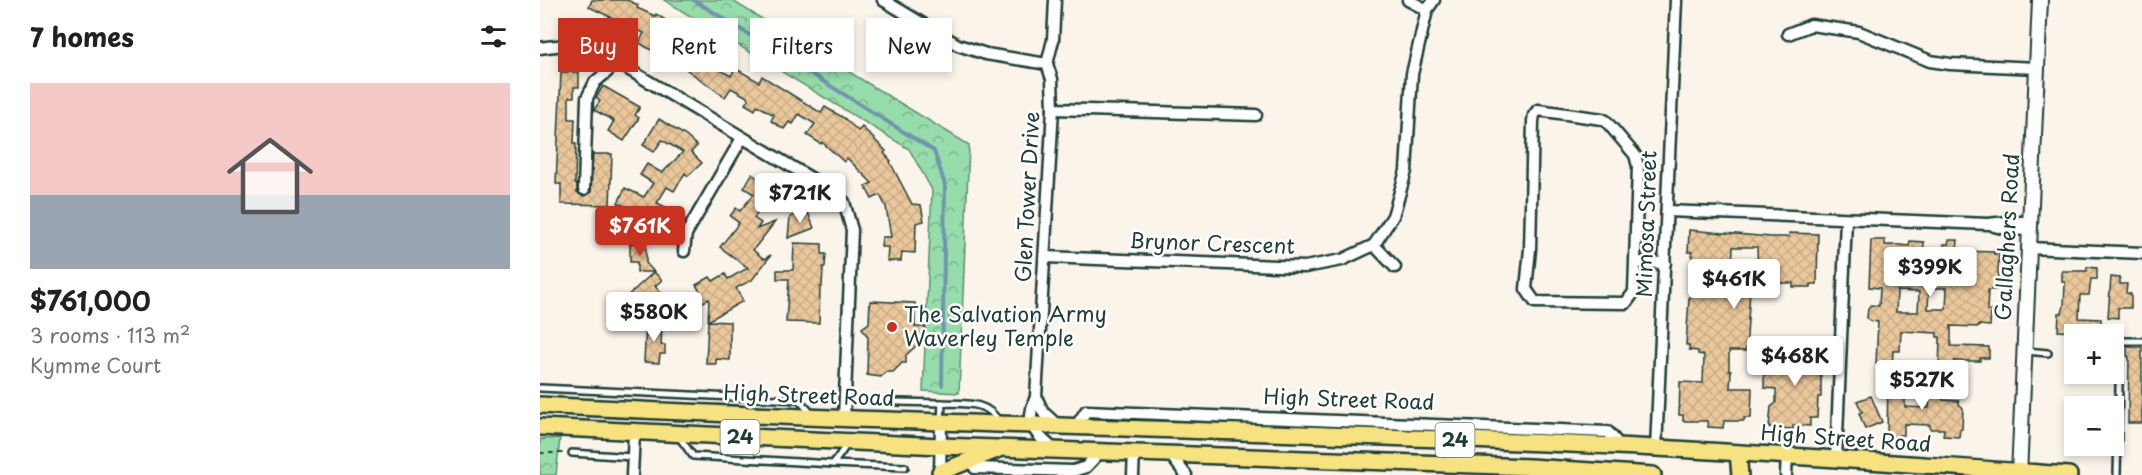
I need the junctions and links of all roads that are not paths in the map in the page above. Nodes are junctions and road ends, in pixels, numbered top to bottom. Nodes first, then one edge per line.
1 (883, 0) edge
2 (1055, 0) edge
3 (1408, 0) edge
4 (1434, 0) edge
5 (1676, 0) edge
6 (2040, 0) edge
7 (1427, 10) junction
8 (1788, 34) dead end
9 (558, 45) edge
10 (540, 48) edge
11 (1047, 64) junction
12 (2037, 68) junction
13 (607, 72) edge
14 (632, 72) edge
15 (1053, 109) junction
16 (1256, 115) dead end
17 (742, 138) junction
18 (584, 189) dead end
19 (1667, 211) junction
20 (1846, 219) junction
21 (2030, 226) junction
22 (1374, 245) junction
23 (2029, 248) junction
24 (684, 251) dead end
25 (2142, 253) edge
26 (1045, 257) junction
27 (1635, 262) junction
28 (1665, 263) junction
29 (1395, 267) dead end
30 (2142, 341) edge
31 (2024, 351) junction
32 (2048, 352) dead end
33 (540, 388) edge
34 (1036, 397) junction
35 (898, 402) dead end
36 (942, 403) junction
37 (540, 405) edge
38 (814, 417) junction
39 (844, 419) junction
40 (941, 423) junction
41 (1000, 424) junction
42 (1031, 424) junction
43 (1056, 425) junction
44 (540, 427) edge
45 (634, 433) junction
46 (677, 434) junction
47 (849, 442) junction
48 (940, 446) junction
49 (1002, 448) junction
50 (1656, 449) junction
51 (1055, 450) junction
52 (1100, 452) junction
53 (1134, 452) junction
54 (572, 453) road end
55 (1738, 453) junction
56 (1170, 454) junction
57 (1787, 455) junction
58 (633, 457) junction
59 (1836, 460) junction
60 (833, 464) junction
61 (905, 468) dead end
62 (975, 468) dead end
63 (1003, 468) junction
64 (2020, 473) edge
65 (940, 474) edge
66 (632, 475) edge
67 (1133, 475) edge
68 (1186, 475) edge
69 (1653, 475) edge
70 (1740, 475) edge
71 (1786, 475) edge
72 (2068, 475) edge
73 (2117, 475) edge

1 - 11 street
2 - 11 street, Glen Tower Drive
3 - 7 street
4 - 7 street
5 - 19 street, Mimosa Street
6 - 12 street, Gallaghers Road
7 - 22 street
8 - 12 street
9 - 10 street
11 - 15 street, Glen Tower Drive
12 - 21 street, Gallaghers Road
13 - 18 street
14 - 17 street
15 - 16 street
15 - 26 street, Glen Tower Drive
17 - 24 street
17 - 39 street
19 - 20 street
19 - 28 street, Mimosa Street
20 - 21 street
20 - 59 street
21 - 23 street, Gallaghers Road
22 - 26 street, Brynor Crescent
22 - 29 street
23 - 25 street
23 - 31 street, Gallaghers Road
26 - 34 street, Glen Tower Drive
27 - 27 street
27 - 28 street
28 - 50 street, Mimosa Street
30 - 73 lane
31 - 32 lane
31 - 64 street, Gallaghers Road
33 - 38 lane
34 - 42 street, Glen Tower Drive
34 - 43 street
35 - 36 lane
36 - 40 lane
36 - 41 lane
37 - 38 main road, High Street Road / 24
38 - 39 main road, High Street Road / 24
39 - 40 main road, High Street Road / 24
40 - 41 main road, High Street Road / 24
40 - 48 street
41 - 42 main road, High Street Road / 24
42 - 43 main road, High Street Road / 24
42 - 51 street
43 - 50 main road, High Street Road / 24
44 - 45 main road, High Street Road / 24
45 - 46 main road, High Street Road / 24
45 - 58 street
46 - 47 main road, High Street Road / 24
46 - 60 lane
47 - 48 main road, High Street Road / 24
47 - 60 lane
48 - 49 main road, High Street Road / 24
48 - 65 street
49 - 51 main road, High Street Road / 24
49 - 63 street
49 - 65 main road
50 - 55 main road, High Street Road / 24
51 - 52 main road, High Street Road / 24
52 - 53 main road, High Street Road / 24
52 - 63 street
53 - 56 main road, High Street Road / 24
53 - 67 street
54 - 58 lane
55 - 57 main road, High Street Road / 24
55 - 70 main road
56 - 68 street
56 - 69 main road, High Street Road / 24
57 - 59 main road, High Street Road / 24
57 - 71 street
58 - 66 street
59 - 64 main road, High Street Road / 24
60 - 61 lane
62 - 63 street
64 - 72 main road, High Street Road / 24

